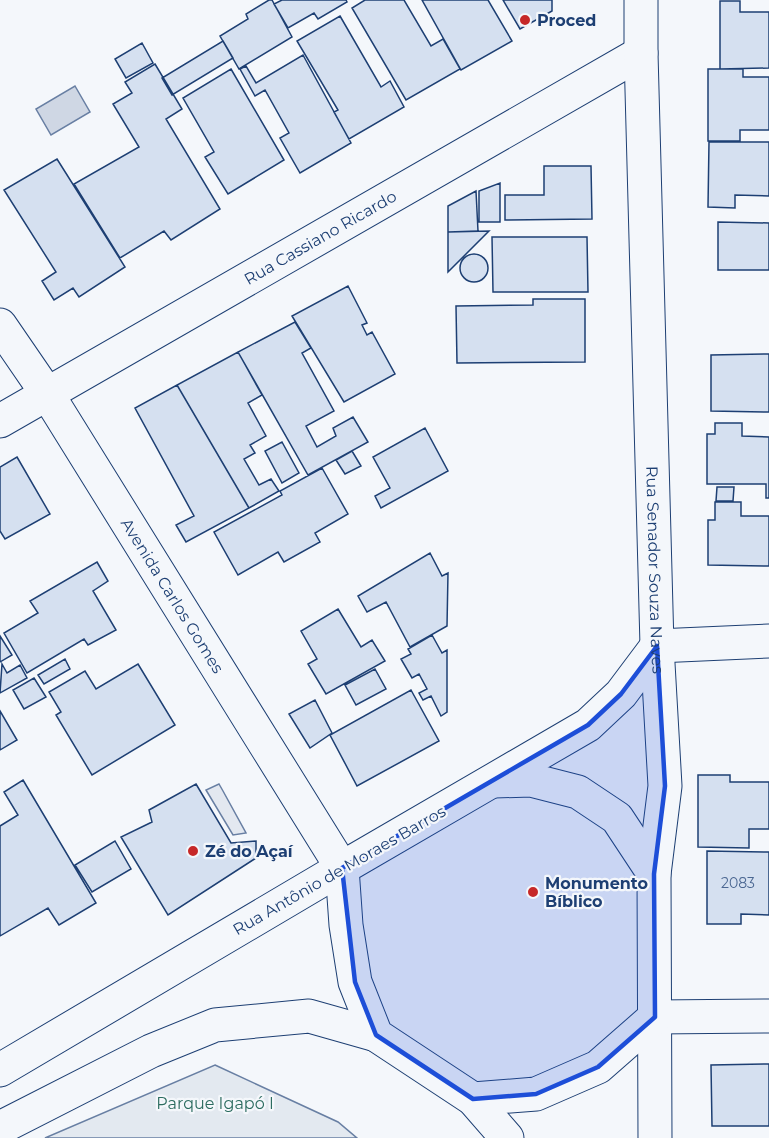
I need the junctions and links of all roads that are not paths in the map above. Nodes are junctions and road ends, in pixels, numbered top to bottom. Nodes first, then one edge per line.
1 (641, 0) edge
2 (641, 53) junction
3 (0, 325) edge
4 (48, 395) junction
5 (0, 421) edge
6 (769, 641) edge
7 (657, 645) junction
8 (492, 781) junction
9 (342, 868) junction
10 (654, 874) junction
11 (769, 1016) edge
12 (655, 1017) junction
13 (376, 1035) junction
14 (0, 1070) edge
15 (473, 1099) junction
16 (44, 1107) junction
17 (0, 1117) edge
18 (0, 1128) edge
19 (507, 1138) edge
20 (655, 1138) edge

1 - 2 street, Rua Senador Souza Naves
2 - 4 street, Rua Cassiano Ricardo
2 - 7 street, Rua Senador Souza Naves
3 - 4 street, Avenida Carlos Gomes
4 - 5 street, Rua Cassiano Ricardo
4 - 9 street, Avenida Carlos Gomes
6 - 7 street
7 - 8 street, Rua Antônio de Moraes Barros
7 - 10 street, Rua Senador Souza Naves
8 - 9 street, Rua Antônio de Moraes Barros
8 - 10 street
9 - 13 street
9 - 14 street, Rua Antônio de Moraes Barros
10 - 12 street, Rua Senador Souza Naves
11 - 12 street
12 - 15 street
12 - 20 street, Rua Senador Souza Naves
13 - 15 street
13 - 16 street
15 - 19 street
16 - 17 street
16 - 18 street

